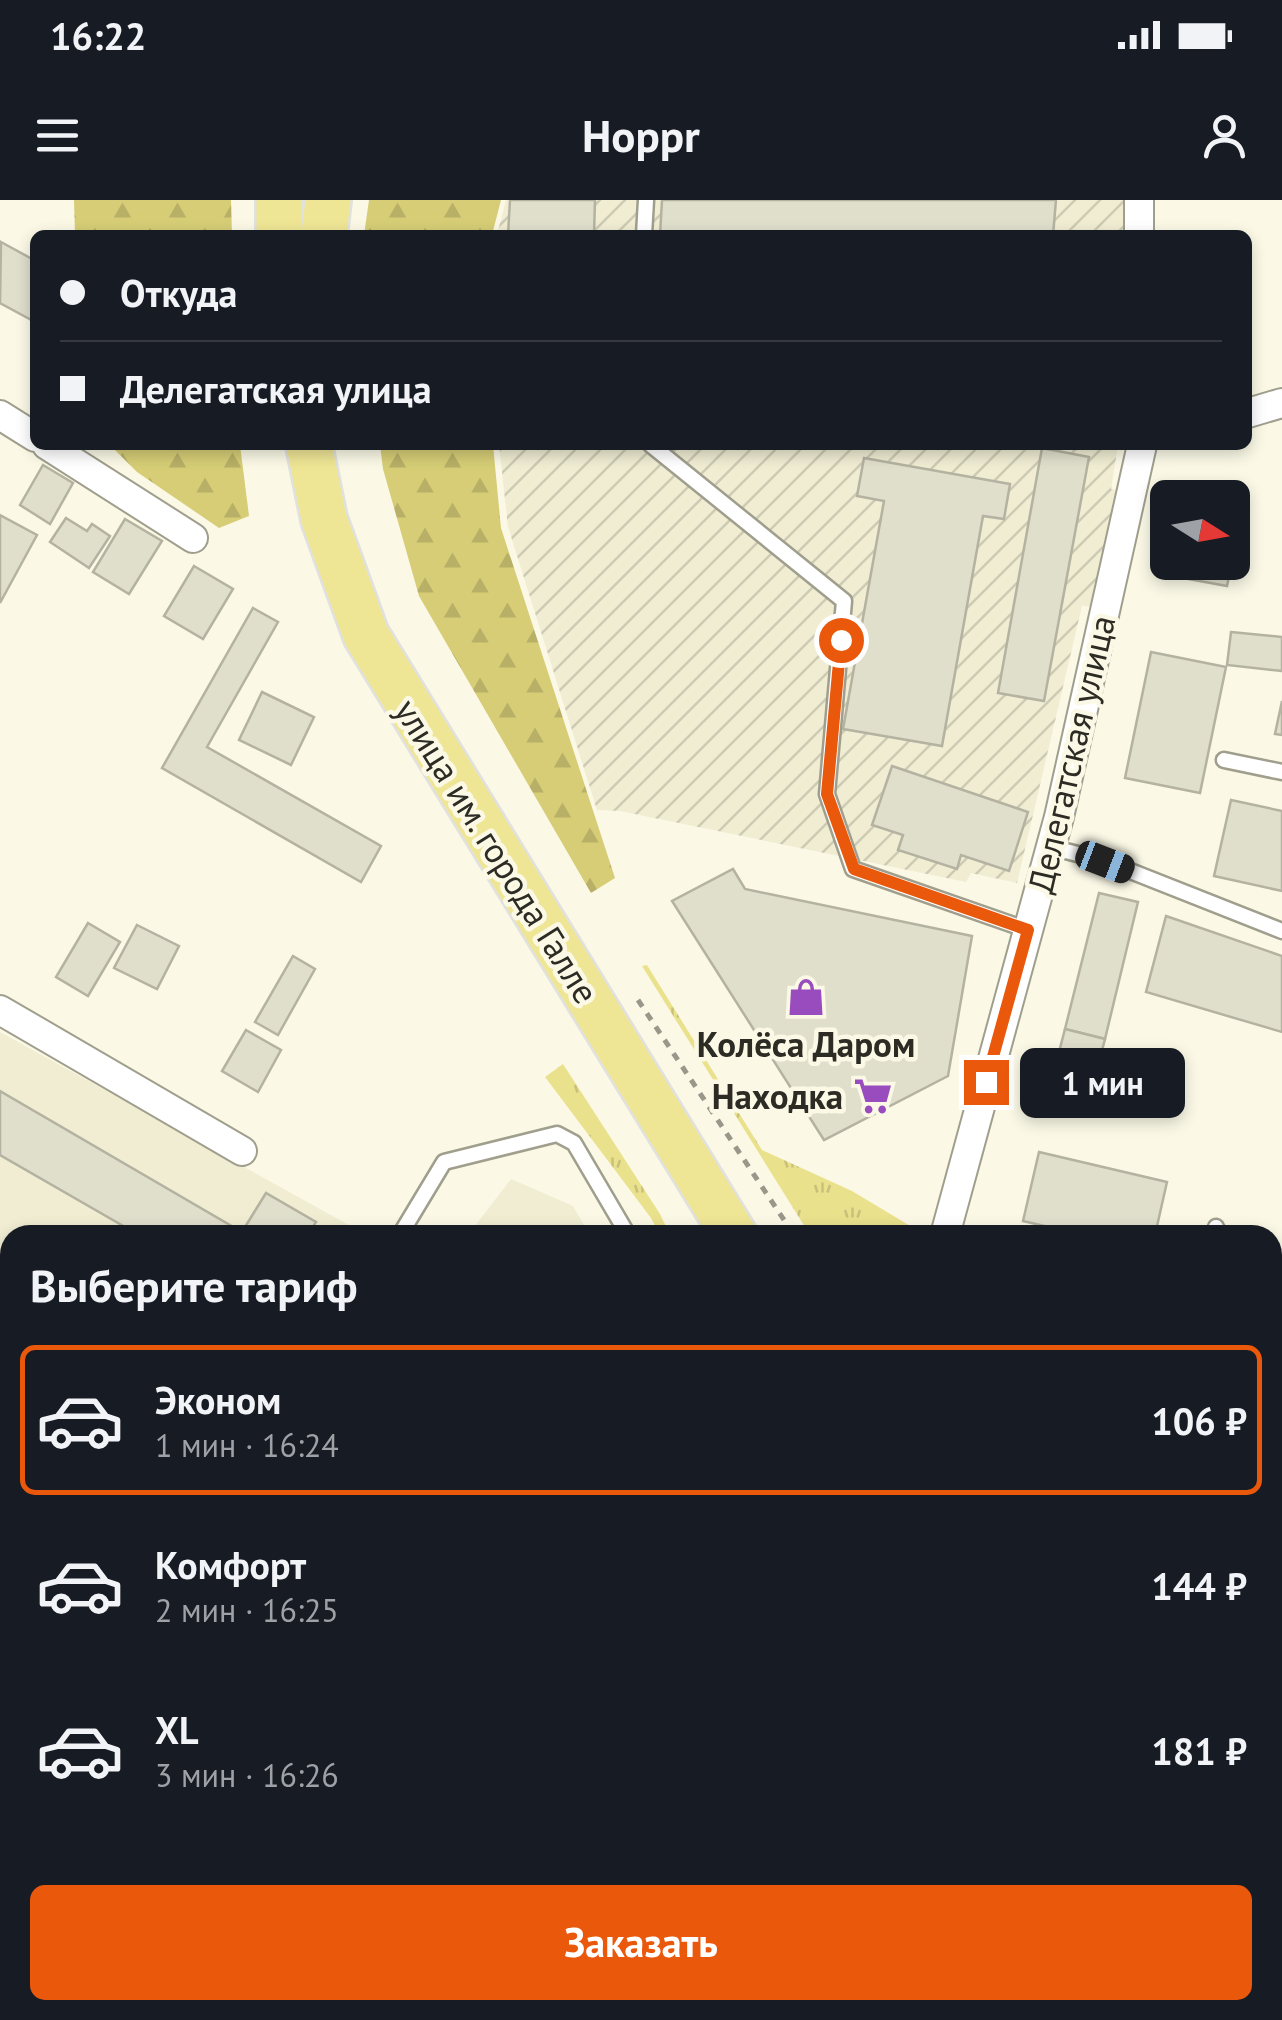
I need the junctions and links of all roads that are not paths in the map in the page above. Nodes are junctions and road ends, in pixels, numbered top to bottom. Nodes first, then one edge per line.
1 (279, 200) edge
2 (328, 200) edge
3 (646, 200) edge
4 (1139, 200) edge
5 (278, 230) edge
6 (325, 230) edge
7 (644, 230) edge
8 (1139, 230) edge
9 (1282, 403) edge
10 (1252, 412) edge
11 (0, 415) edge
12 (30, 434) edge
13 (55, 450) edge
14 (310, 450) edge
15 (656, 450) edge
16 (1141, 450) edge
17 (193, 538) dead end
18 (1224, 760) dead end
19 (1282, 772) edge
20 (1050, 848) junction
21 (1028, 930) junction
22 (1282, 931) edge
23 (0, 1010) edge
24 (242, 1151) dead end
25 (406, 1225) edge
26 (622, 1225) edge
27 (728, 1225) edge
28 (948, 1225) edge

1 - 5 main road
2 - 6 main road
3 - 7 lane
4 - 8 street
9 - 10 street
11 - 12 street
13 - 17 street
14 - 27 main road, улица им. города Галле
15 - 21 lane
16 - 20 street, Делегатская улица
18 - 19 lane
20 - 21 street, Делегатская улица
20 - 22 lane
21 - 28 street, Делегатская улица
23 - 24 street
25 - 26 lane

